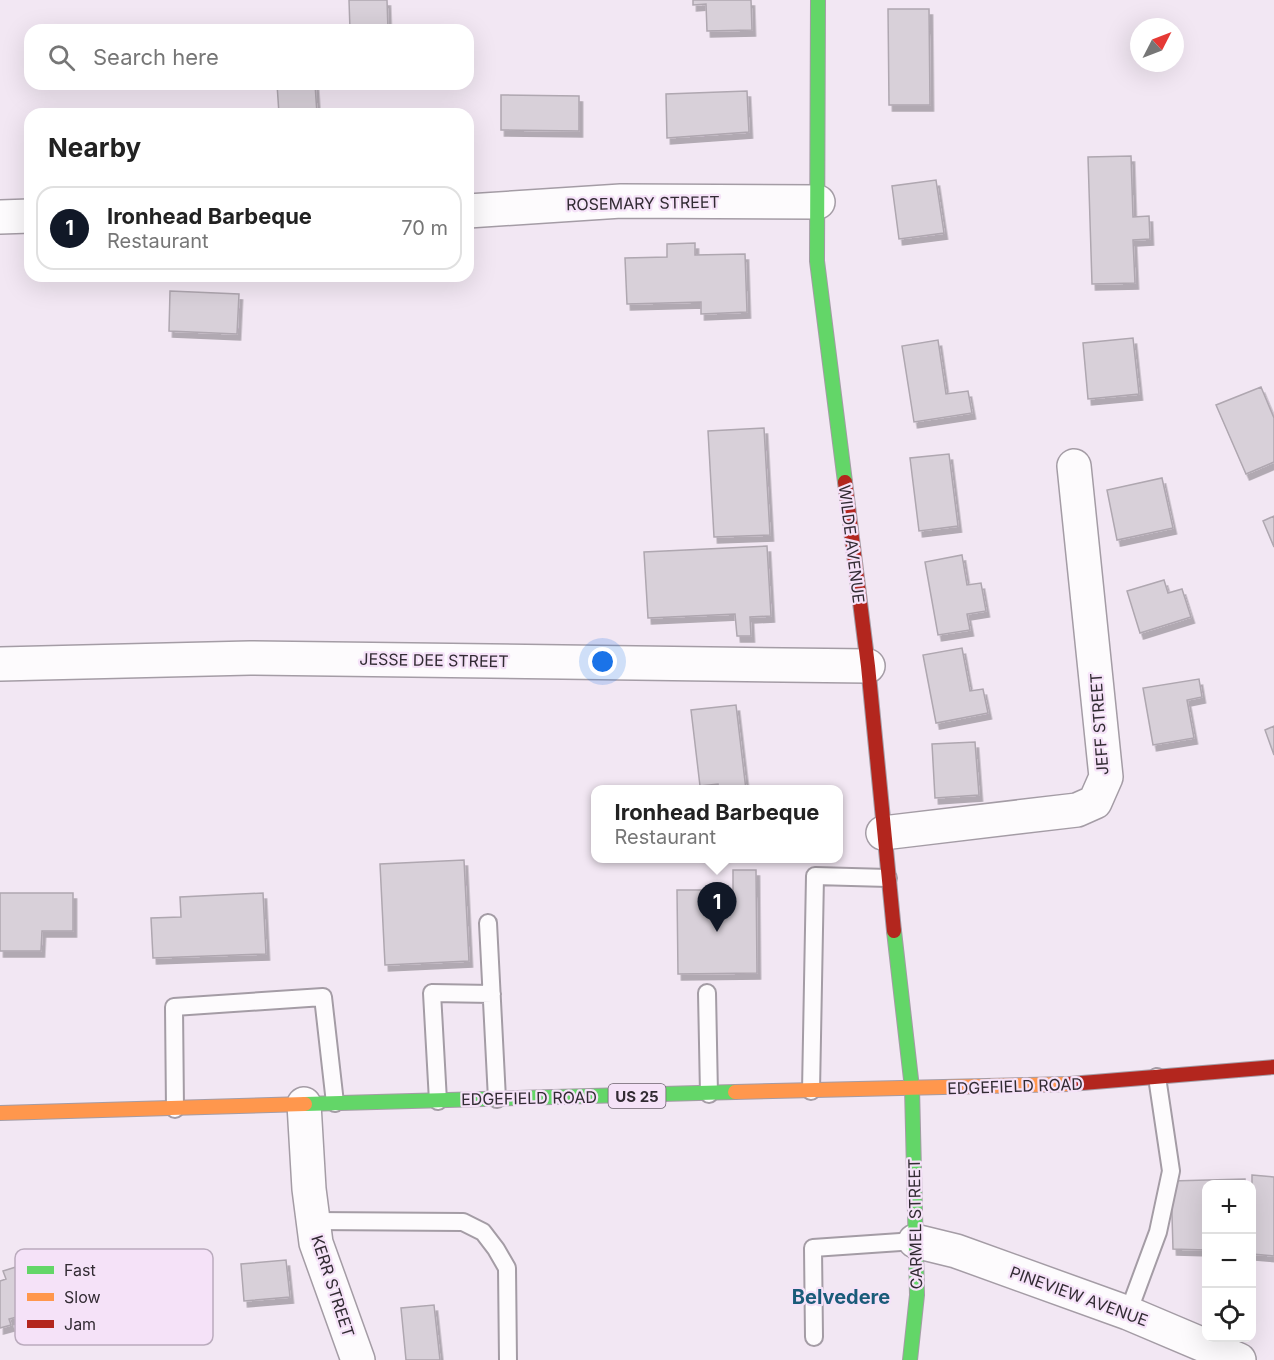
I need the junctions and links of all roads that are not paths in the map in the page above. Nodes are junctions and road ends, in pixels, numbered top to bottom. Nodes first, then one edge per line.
1 (818, 0) edge
2 (818, 202) junction
3 (474, 211) edge
4 (24, 216) edge
5 (0, 217) edge
6 (1074, 466) dead end
7 (0, 664) edge
8 (868, 666) junction
9 (883, 833) junction
10 (888, 878) junction
11 (488, 923) dead end
12 (708, 993) dead end
13 (492, 994) junction
14 (1274, 1067) edge
15 (1157, 1077) junction
16 (912, 1088) junction
17 (811, 1091) junction
18 (709, 1094) junction
19 (497, 1099) junction
20 (438, 1101) junction
21 (320, 1104) junction
22 (175, 1109) junction
23 (0, 1113) edge
24 (313, 1221) junction
25 (915, 1241) junction
26 (1128, 1313) junction
27 (814, 1337) dead end
28 (358, 1360) edge
29 (508, 1360) edge
30 (910, 1360) edge
31 (1239, 1360) edge

1 - 2 street, WILDE AVENUE
2 - 3 street, ROSEMARY STREET
2 - 8 street, WILDE AVENUE
4 - 5 street
6 - 9 street, JEFF STREET
7 - 8 street, JESSE DEE STREET
8 - 9 street, WILDE AVENUE
9 - 10 street, WILDE AVENUE
10 - 16 street, WILDE AVENUE
10 - 17 lane
11 - 13 lane
12 - 18 lane
13 - 19 lane
13 - 20 lane
14 - 15 street, EDGEFIELD ROAD / US 25
15 - 16 street, EDGEFIELD ROAD / US 25
15 - 26 lane
16 - 17 street, EDGEFIELD ROAD / US 25
16 - 25 street, CARMEL STREET
17 - 18 street, EDGEFIELD ROAD / US 25
18 - 19 street, EDGEFIELD ROAD / US 25
19 - 20 street, EDGEFIELD ROAD / US 25
20 - 21 street, EDGEFIELD ROAD / US 25
21 - 22 street, EDGEFIELD ROAD / US 25
21 - 22 lane
21 - 24 street, KERR STREET
22 - 23 street, EDGEFIELD ROAD / US 25
24 - 28 street, KERR STREET
24 - 29 lane
25 - 26 street, PINEVIEW AVENUE
25 - 27 lane
25 - 30 street, CARMEL STREET
26 - 31 street, PINEVIEW AVENUE

